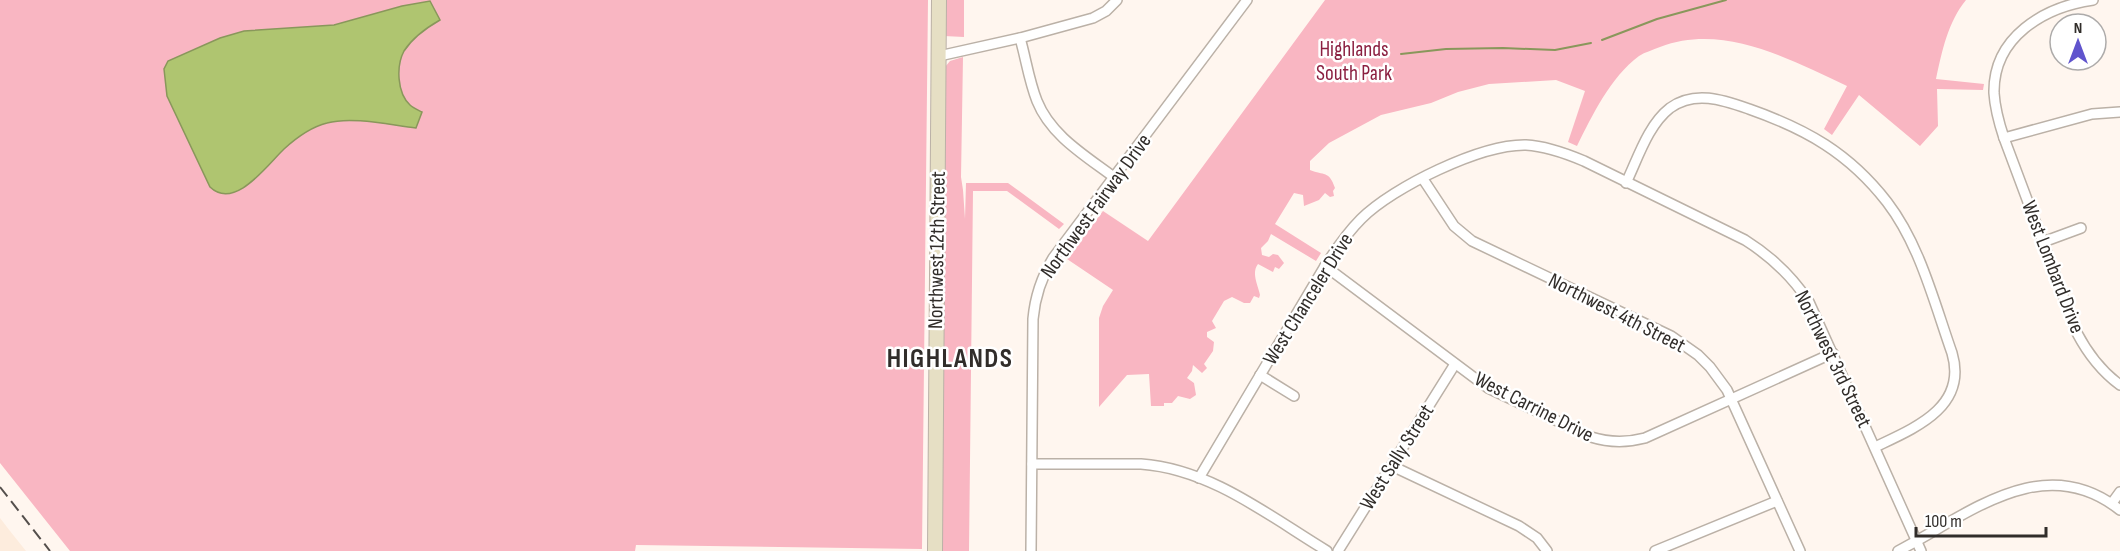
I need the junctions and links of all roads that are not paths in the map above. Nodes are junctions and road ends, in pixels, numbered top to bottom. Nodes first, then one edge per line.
1 (939, 0) edge
2 (1117, 0) edge
3 (1247, 0) edge
4 (2093, 0) edge
5 (1020, 38) junction
6 (939, 56) junction
7 (2120, 112) edge
8 (2004, 138) junction
9 (1115, 178) junction
10 (1423, 178) junction
11 (1626, 183) junction
12 (2081, 228) dead end
13 (2043, 242) junction
14 (1325, 266) junction
15 (1833, 353) junction
16 (1455, 364) junction
17 (1260, 375) junction
18 (2120, 385) edge
19 (1294, 396) dead end
20 (1731, 399) junction
21 (1875, 447) junction
22 (1032, 464) junction
23 (1392, 466) junction
24 (1199, 478) junction
25 (2120, 492) edge
26 (1777, 501) junction
27 (2112, 503) junction
28 (2120, 510) edge
29 (1916, 541) junction
30 (935, 551) edge
31 (1031, 551) edge
32 (1327, 551) edge
33 (1338, 551) edge
34 (1547, 551) edge
35 (1655, 551) edge
36 (1800, 551) edge
37 (1898, 551) edge
38 (1921, 551) edge

1 - 6 main road, Northwest 12th Street
2 - 5 street
3 - 9 street, Northwest Fairway Drive
4 - 8 street, West Lombard Drive
5 - 6 street
5 - 9 street
6 - 30 main road, Northwest 12th Street
7 - 8 street
8 - 13 street, West Lombard Drive
9 - 22 street, Northwest Fairway Drive
10 - 11 street, West Chanceler Drive
10 - 14 street, West Chanceler Drive
10 - 20 street, Northwest 4th Street
11 - 15 street, Northwest 3rd Street
11 - 21 street
12 - 13 street
13 - 18 street, West Lombard Drive
14 - 16 street, West Carrine Drive
14 - 17 street, West Chanceler Drive
15 - 20 street, West Carrine Drive
15 - 21 street, Northwest 3rd Street
16 - 20 street, West Carrine Drive
16 - 23 street, West Sally Street
17 - 19 street
17 - 24 street, West Chanceler Drive
20 - 26 street, Northwest 4th Street
21 - 29 street, Northwest 3rd Street
22 - 24 street
22 - 31 street, Northwest Fairway Drive
23 - 33 street, West Sally Street
23 - 34 street
24 - 32 street
25 - 27 street
26 - 35 street
26 - 36 street, Northwest 4th Street
27 - 28 street
27 - 29 street
29 - 37 street
29 - 38 street, Northwest 3rd Street

